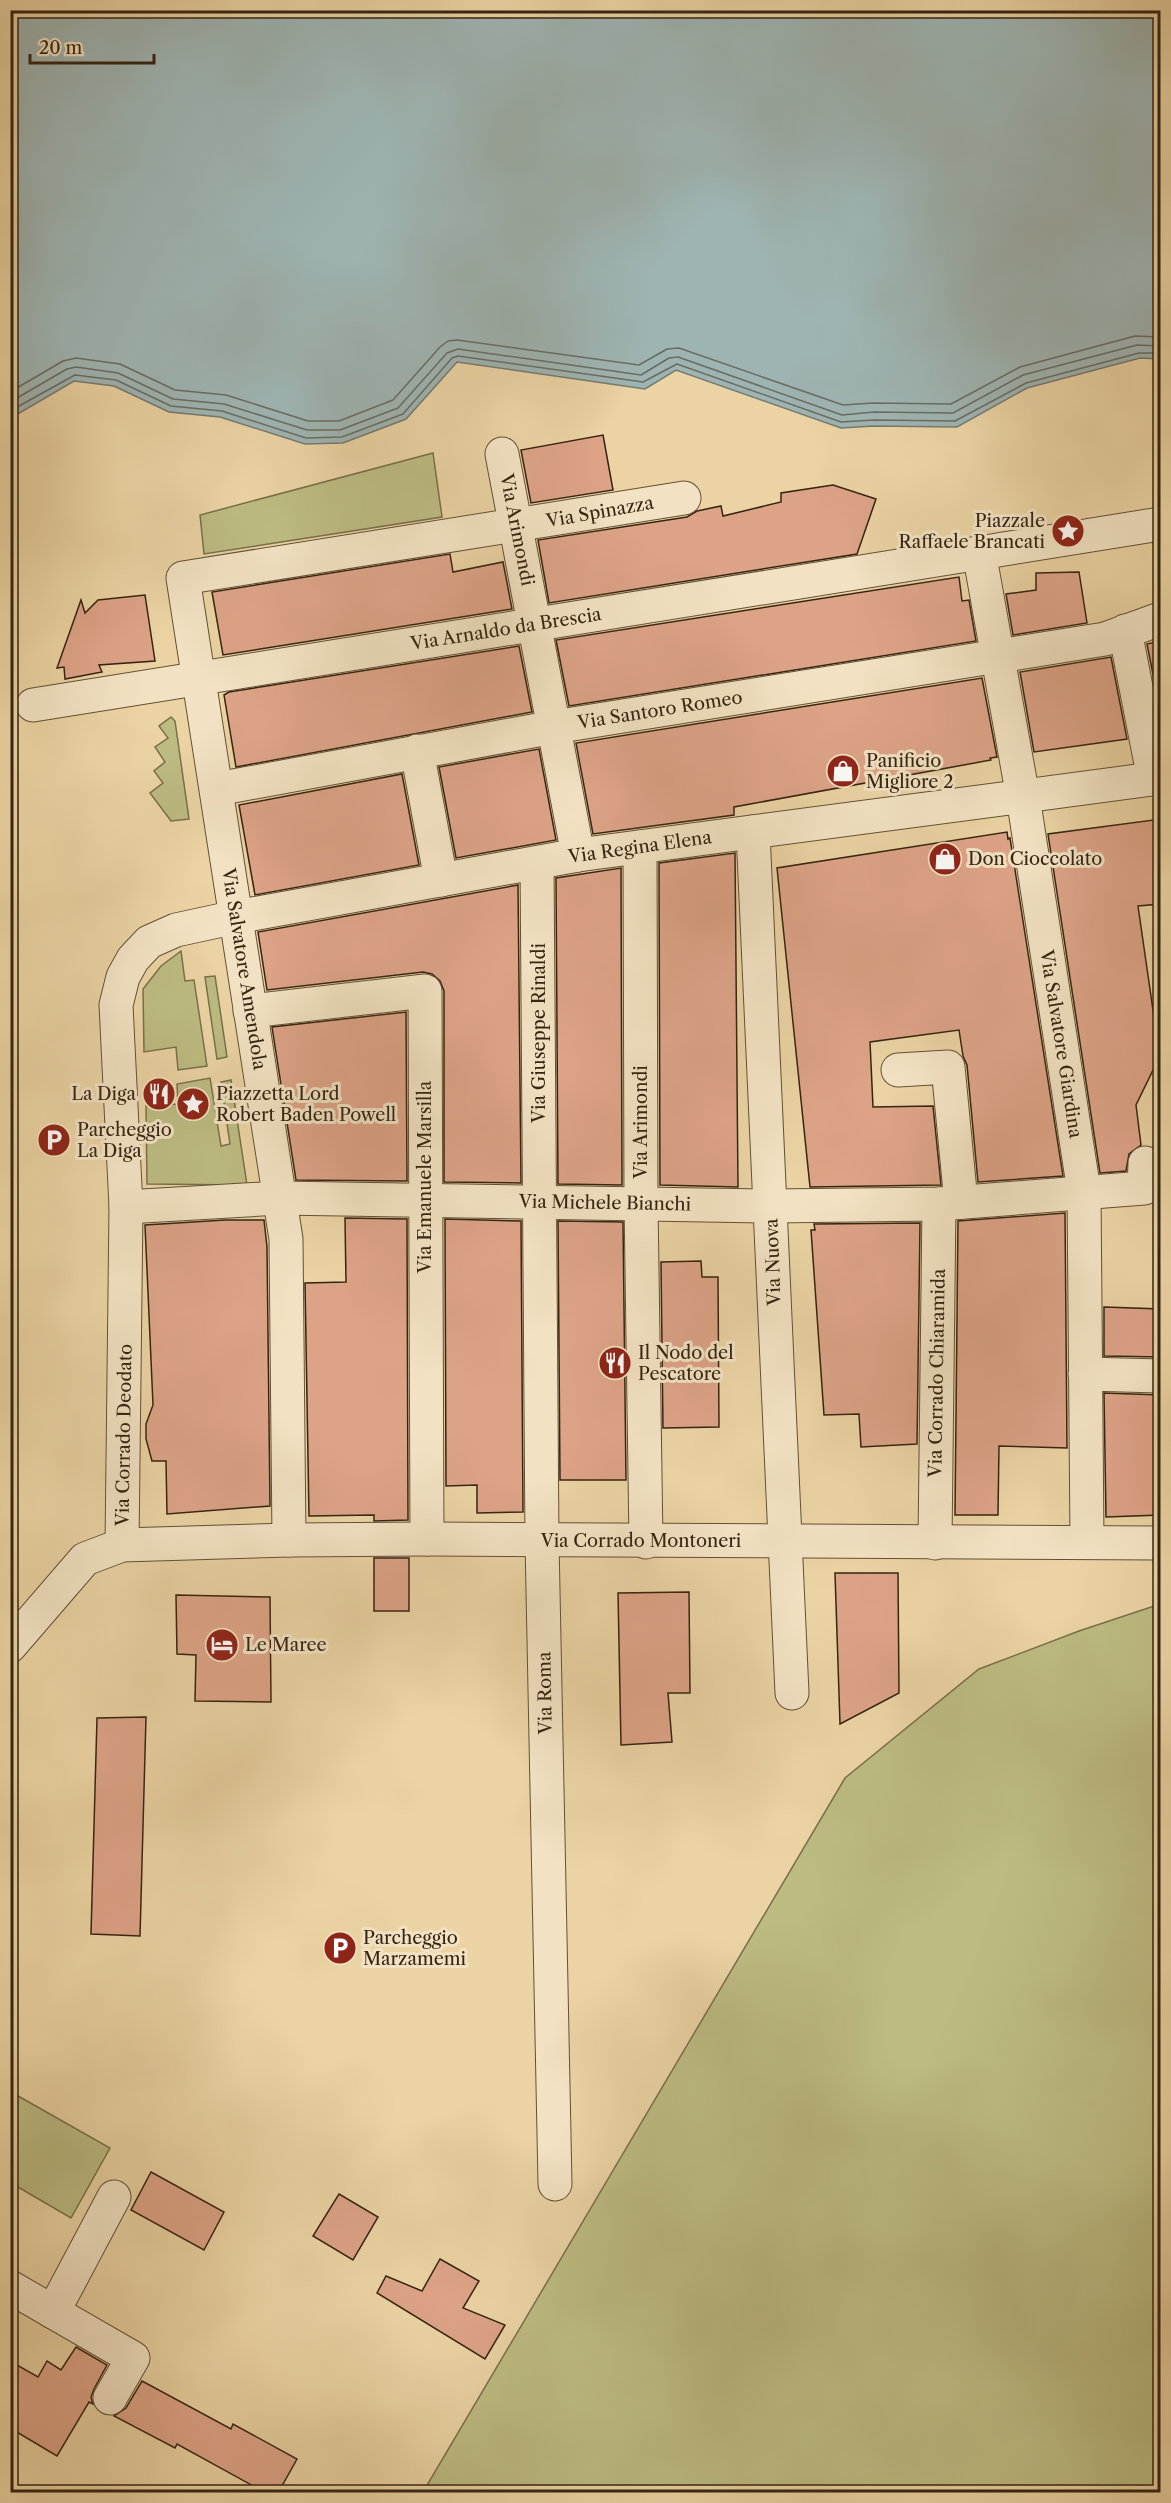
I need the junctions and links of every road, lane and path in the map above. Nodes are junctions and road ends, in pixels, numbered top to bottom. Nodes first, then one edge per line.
1 (502, 454) dead end
2 (684, 498) dead end
3 (1161, 524) edge
4 (516, 526) junction
5 (978, 552) junction
6 (183, 578) joint
7 (1161, 620) edge
8 (534, 624) junction
9 (1115, 635) junction
10 (997, 657) junction
11 (200, 678) junction
12 (33, 705) dead end
13 (554, 727) junction
14 (417, 751) junction
15 (1157, 779) edge
16 (217, 789) junction
17 (1023, 797) junction
18 (753, 832) junction
19 (640, 846) junction
20 (578, 855) junction
21 (537, 863) junction
22 (441, 880) junction
23 (236, 916) junction
24 (133, 959) joint
25 (250, 1011) junction
26 (898, 1070) dead end
27 (1145, 1163) dead end
28 (1084, 1191) junction
29 (279, 1198) junction
30 (424, 1201) junction
31 (540, 1203) junction
32 (641, 1203) junction
33 (950, 1203) junction
34 (771, 1206) junction
35 (126, 1207) junction
36 (1085, 1374) junction
37 (1161, 1376) edge
38 (427, 1539) junction
39 (289, 1540) junction
40 (542, 1541) junction
41 (783, 1541) junction
42 (646, 1542) junction
43 (1088, 1542) junction
44 (935, 1543) junction
45 (1161, 1543) edge
46 (123, 1545) junction
47 (10, 1646) edge
48 (792, 1693) dead end
49 (555, 2184) dead end
50 (114, 2197) dead end
51 (10, 2287) edge
52 (53, 2312) junction
53 (110, 2398) dead end

1 - 4 street, Via Arimondi
2 - 4 street, Via Spinazza
3 - 5 street, Via Arnaldo da Brescia
4 - 6 street, Via Spinazza
4 - 8 street, Via Arimondi
5 - 8 street, Via Arnaldo da Brescia
5 - 10 street, Via Salvatore Giardina
6 - 11 street, Via Salvatore Amendola
7 - 9 street, Via Santoro Romeo
8 - 11 street, Via Arnaldo da Brescia
8 - 13 street, Via Arimondi
9 - 10 street, Via Santoro Romeo
9 - 15 street
10 - 13 street, Via Santoro Romeo
10 - 17 street, Via Salvatore Giardina
11 - 12 street, Via Arnaldo da Brescia
11 - 16 street, Via Salvatore Amendola
13 - 14 street, Via Santoro Romeo
13 - 20 street, Via Arimondi
14 - 16 street, Via Santoro Romeo
14 - 22 street
15 - 17 street, Via Regina Elena
16 - 23 street, Via Salvatore Amendola
17 - 18 street, Via Regina Elena
17 - 28 street, Via Salvatore Giardina
18 - 19 street, Via Regina Elena
18 - 34 street, Via Nuova
19 - 20 street, Via Regina Elena
19 - 32 street, Via Arimondi
20 - 21 street, Via Regina Elena
21 - 22 street, Via Regina Elena
21 - 31 street, Via Giuseppe Rinaldi
22 - 23 street, Via Regina Elena
23 - 24 street, Via Regina Elena
23 - 25 street, Via Salvatore Amendola
24 - 35 street, Via Corrado Deodato
25 - 29 street, Via Salvatore Amendola
25 - 30 street, Via Emanuele Marsilla
26 - 33 street, Via Corrado Chiaramida
27 - 28 street, Via Michele Bianchi
28 - 33 street, Via Michele Bianchi
28 - 36 street, Via Salvatore Giardina
29 - 30 street, Via Michele Bianchi
29 - 35 street, Via Michele Bianchi
29 - 39 street, Via Salvatore Amendola
30 - 31 street, Via Michele Bianchi
30 - 38 street, Via Emanuele Marsilla
31 - 32 street, Via Michele Bianchi
31 - 40 street, Via Roma
32 - 34 street, Via Michele Bianchi
32 - 42 street, Via Arimondi
33 - 34 street, Via Michele Bianchi
33 - 44 street, Via Corrado Chiaramida
34 - 41 street, Via Nuova
35 - 46 street, Via Corrado Deodato
36 - 37 street
36 - 43 street, Via Salvatore Giardina
38 - 39 street, Via Corrado Montoneri
38 - 40 street, Via Corrado Montoneri
39 - 46 street, Via Corrado Montoneri
40 - 42 street, Via Corrado Montoneri
40 - 49 street, Via Roma
41 - 42 street, Via Corrado Montoneri
41 - 44 street, Via Corrado Montoneri
41 - 48 street, Via Nuova
43 - 44 street, Via Corrado Montoneri
43 - 45 street, Via Corrado Montoneri
46 - 47 street, Via Corrado Deodato
50 - 52 street
51 - 52 street
52 - 53 street

